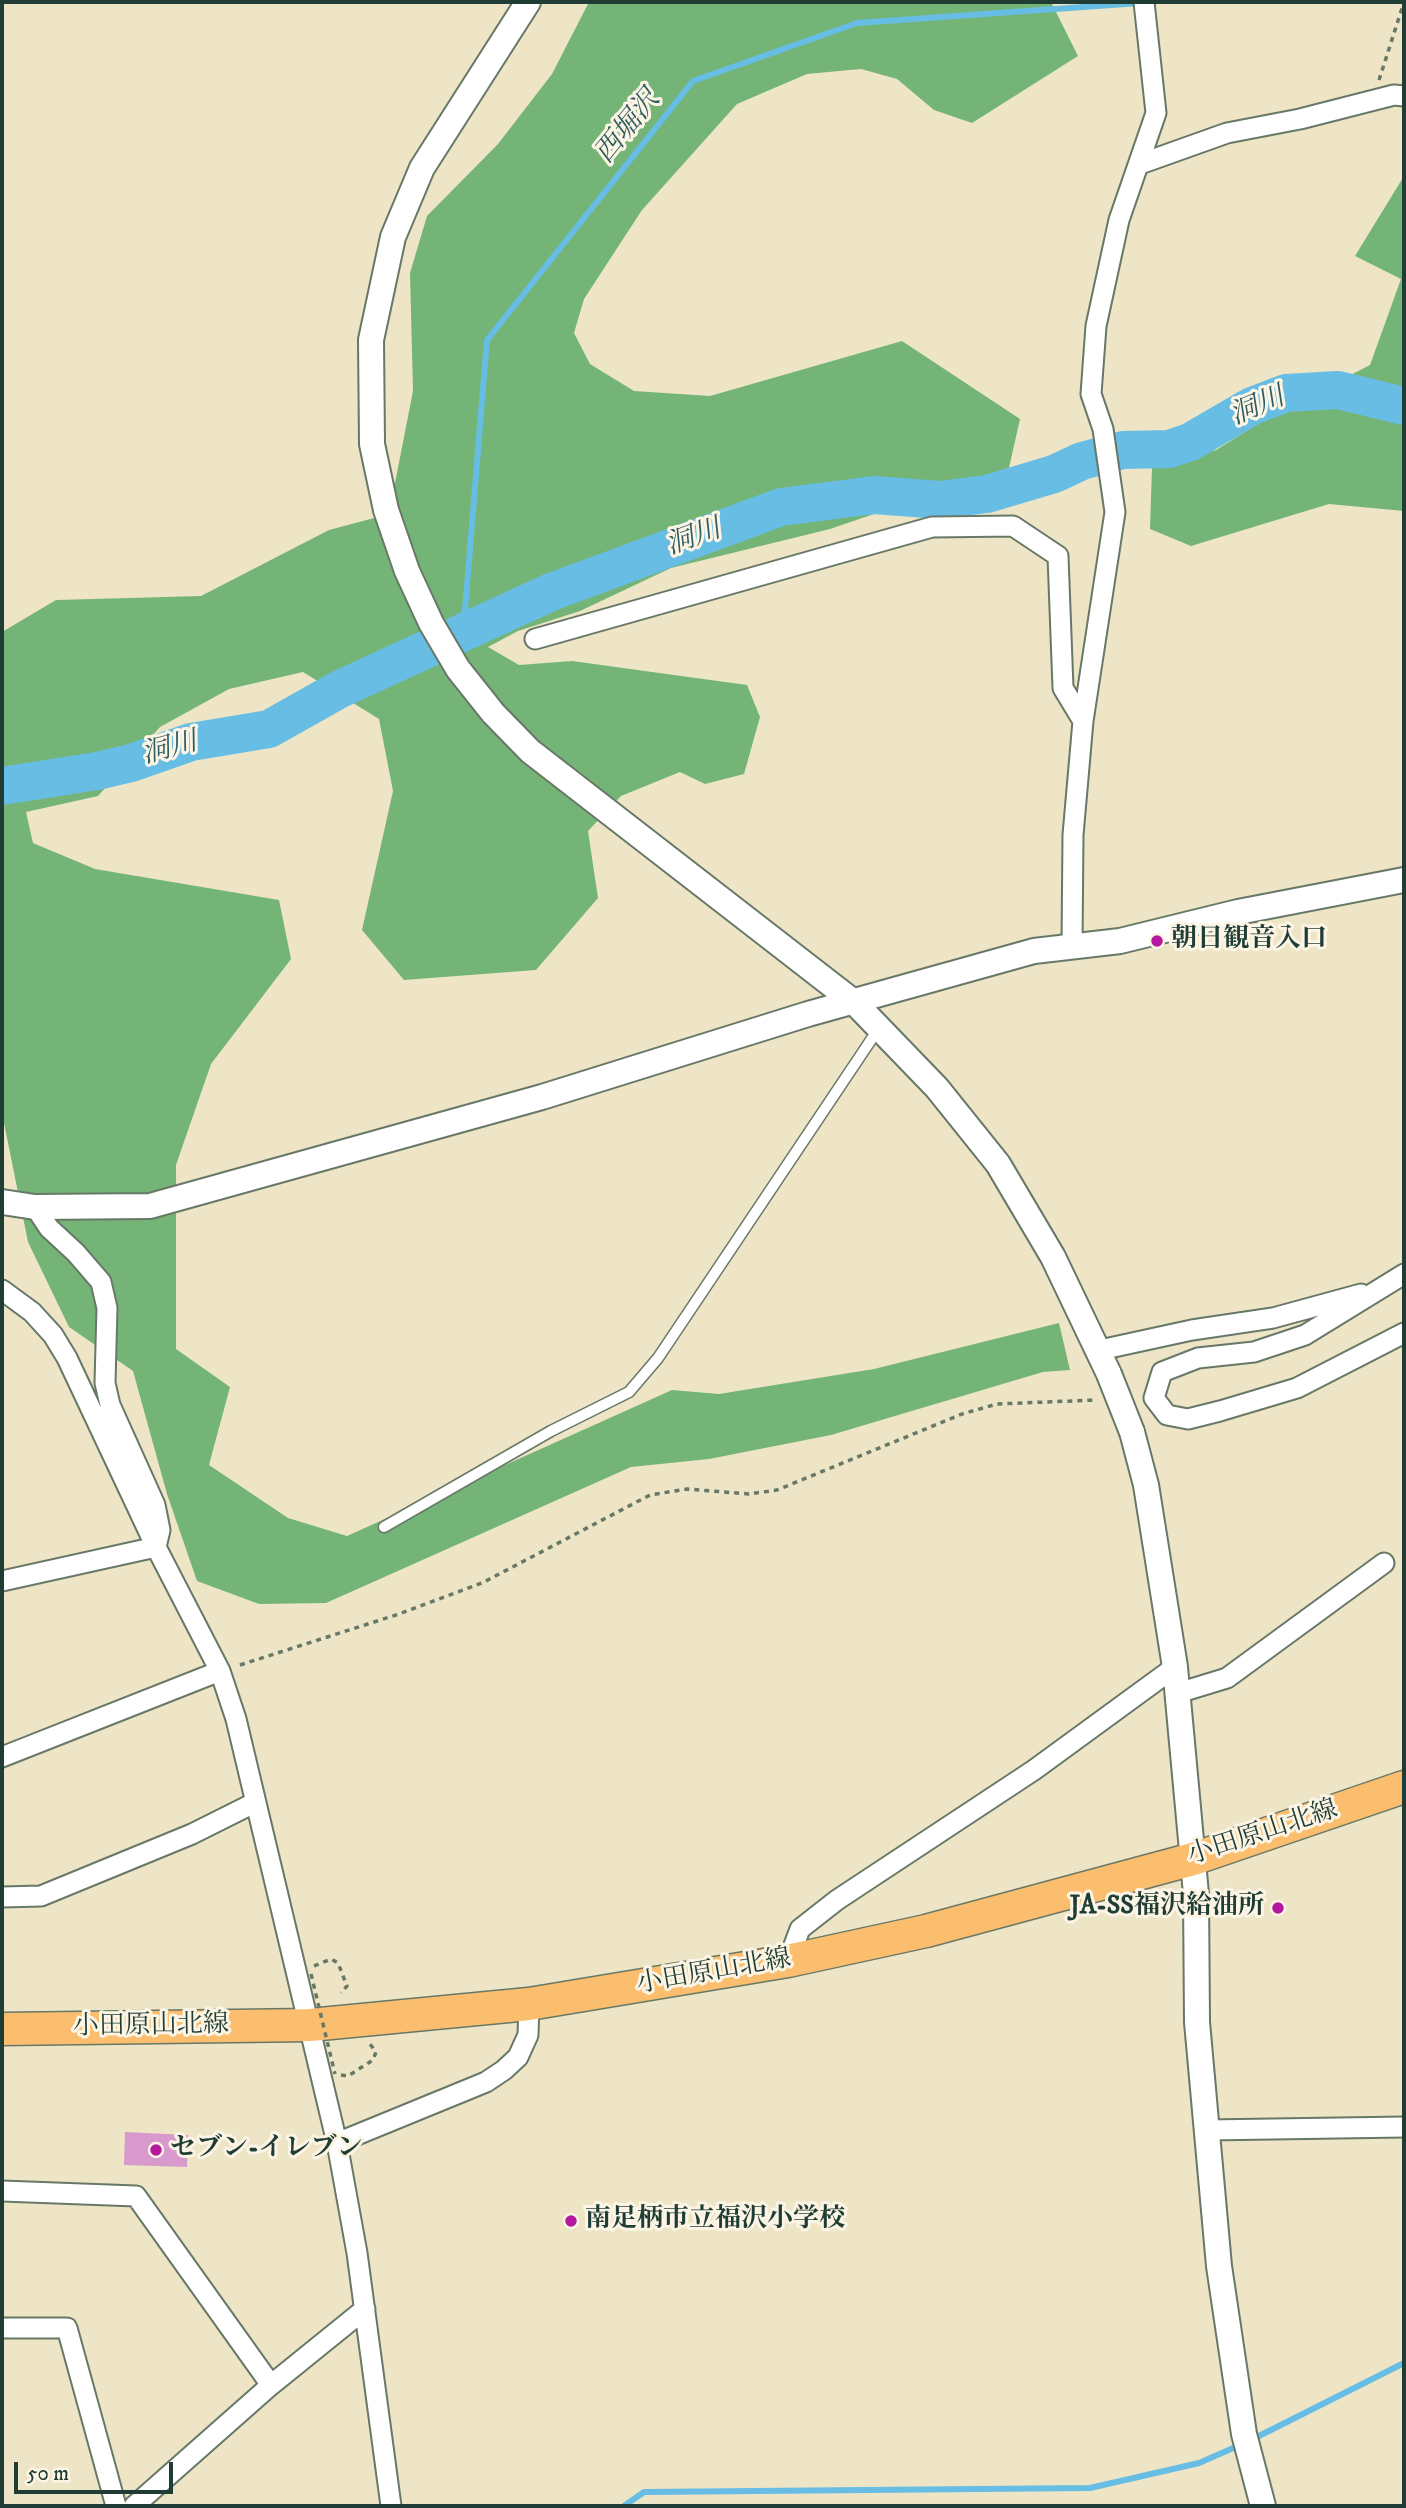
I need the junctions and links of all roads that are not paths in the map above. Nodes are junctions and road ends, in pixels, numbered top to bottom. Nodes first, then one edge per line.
1 (528, 2) edge
2 (1144, 2) edge
3 (1404, 96) edge
4 (1140, 164) junction
5 (535, 639) dead end
6 (1083, 721) junction
7 (1404, 880) edge
8 (1072, 945) junction
9 (855, 1003) junction
10 (879, 1028) junction
11 (2, 1202) edge
12 (35, 1207) junction
13 (1404, 1274) edge
14 (1382, 1288) junction
15 (2, 1290) edge
16 (1404, 1334) edge
17 (1100, 1350) junction
18 (384, 1527) dead end
19 (156, 1547) junction
20 (1384, 1563) dead end
21 (2, 1581) edge
22 (1175, 1667) junction
23 (220, 1671) junction
24 (1178, 1693) junction
25 (2, 1758) edge
26 (1404, 1787) edge
27 (254, 1803) junction
28 (1193, 1859) junction
29 (2, 1897) edge
30 (788, 1961) junction
31 (529, 2004) junction
32 (310, 2025) junction
33 (2, 2029) edge
34 (1404, 2127) edge
35 (1207, 2130) junction
36 (337, 2143) junction
37 (2, 2191) edge
38 (365, 2309) junction
39 (2, 2328) edge
40 (271, 2385) junction
41 (386, 2504) edge
42 (116, 2506) edge
43 (134, 2506) edge
44 (1263, 2506) edge

1 - 9 street
2 - 4 street
3 - 4 street
4 - 6 street
5 - 6 street
6 - 8 street
7 - 8 street
8 - 9 street
9 - 10 street
9 - 12 street
10 - 17 street
10 - 18 lane
11 - 12 street
12 - 19 street
13 - 14 street
14 - 16 street
14 - 17 street
15 - 19 street
17 - 22 street, bridge
19 - 21 street
19 - 23 street
20 - 24 street
22 - 24 street
22 - 30 street
23 - 25 street
23 - 27 street
24 - 28 street
26 - 28 main road, 小田原山北線
27 - 29 street
27 - 32 street
28 - 30 main road, 小田原山北線
28 - 35 street
30 - 31 main road, 小田原山北線
31 - 32 main road, 小田原山北線
31 - 36 street
32 - 33 main road, 小田原山北線
32 - 36 street
34 - 35 street
35 - 44 street
36 - 38 street
37 - 40 street
38 - 40 street
38 - 41 street
39 - 42 street
40 - 43 street

